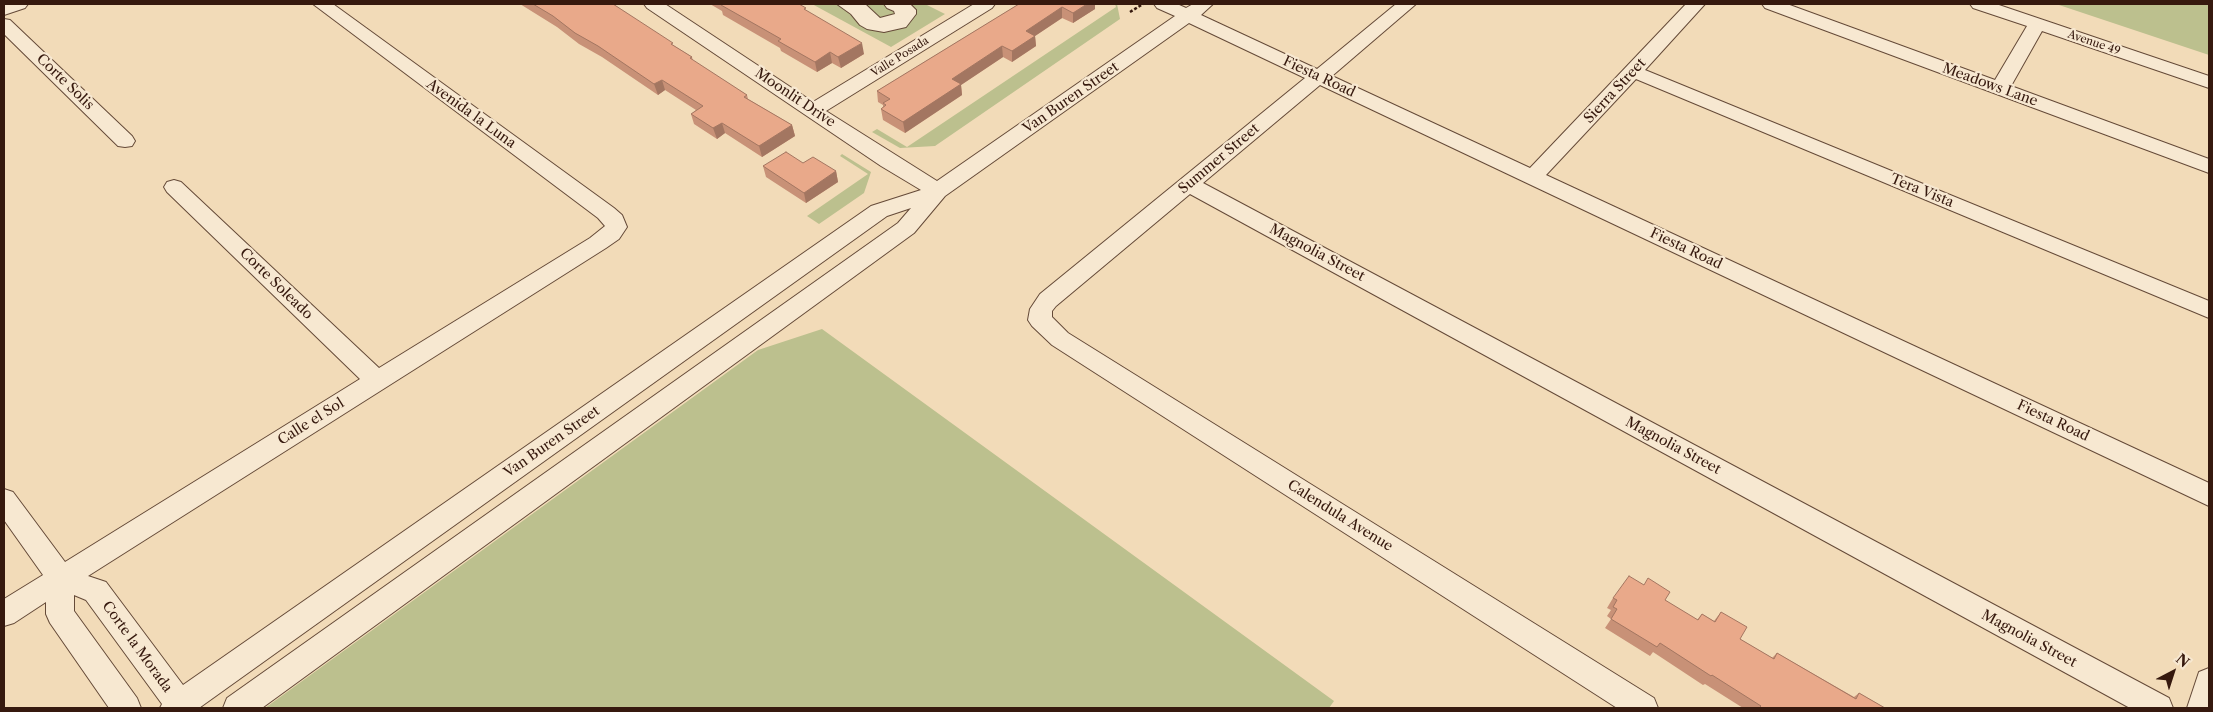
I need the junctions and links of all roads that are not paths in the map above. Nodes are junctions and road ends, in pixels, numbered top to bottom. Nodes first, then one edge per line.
1 (19, 4) edge
2 (322, 4) edge
3 (653, 4) edge
4 (846, 4) edge
5 (855, 4) edge
6 (893, 4) edge
7 (900, 4) edge
8 (986, 4) edge
9 (1163, 4) edge
10 (1407, 4) edge
11 (1696, 4) edge
12 (1771, 4) edge
13 (1980, 4) edge
14 (4, 10) edge
15 (1196, 10) edge
16 (4, 24) edge
17 (2037, 24) junction
18 (1634, 72) junction
19 (1318, 77) junction
20 (2209, 82) edge
21 (2000, 89) junction
22 (813, 110) junction
23 (126, 141) dead end
24 (2209, 166) edge
25 (1533, 177) junction
26 (1188, 184) junction
27 (174, 187) dead end
28 (938, 191) junction
29 (616, 227) joint
30 (2209, 310) edge
31 (1040, 320) joint
32 (377, 381) junction
33 (2209, 495) edge
34 (4, 500) edge
35 (61, 578) junction
36 (4, 614) edge
37 (2209, 682) edge
38 (179, 707) edge
39 (126, 708) edge
40 (238, 708) edge
41 (1643, 708) edge
42 (2158, 708) edge
43 (2202, 708) edge

1 - 14 street
2 - 29 street, Avenida la Luna
3 - 22 street, Moonlit Drive
4 - 5 street
6 - 7 street
8 - 22 street, Valle Posada
9 - 15 street, Fiesta Road
10 - 19 street, Summer Street
11 - 18 street, Sierra Street
12 - 21 street, Meadows Lane
13 - 17 street, Avenue 49
15 - 19 street, Fiesta Road
15 - 28 street, Van Buren Street
16 - 23 street, Corte Solis
17 - 20 street, Avenue 49
17 - 21 street
18 - 25 street, Sierra Street
18 - 30 street, Tera Vista
19 - 25 street, Fiesta Road
19 - 26 street, Summer Street
21 - 24 street, Meadows Lane
22 - 28 street, Moonlit Drive
25 - 33 street, Fiesta Road
26 - 31 street, Summer Street
26 - 42 street, Magnolia Street
27 - 32 street, Corte Soleado
28 - 38 street, Van Buren Street
28 - 40 street, Van Buren Street
29 - 32 street, Calle el Sol
31 - 41 street, Calendula Avenue
32 - 35 street, Calle el Sol
34 - 35 street
35 - 36 street, Calle el Sol
35 - 38 street, Corte la Morada
35 - 39 street
37 - 43 street

